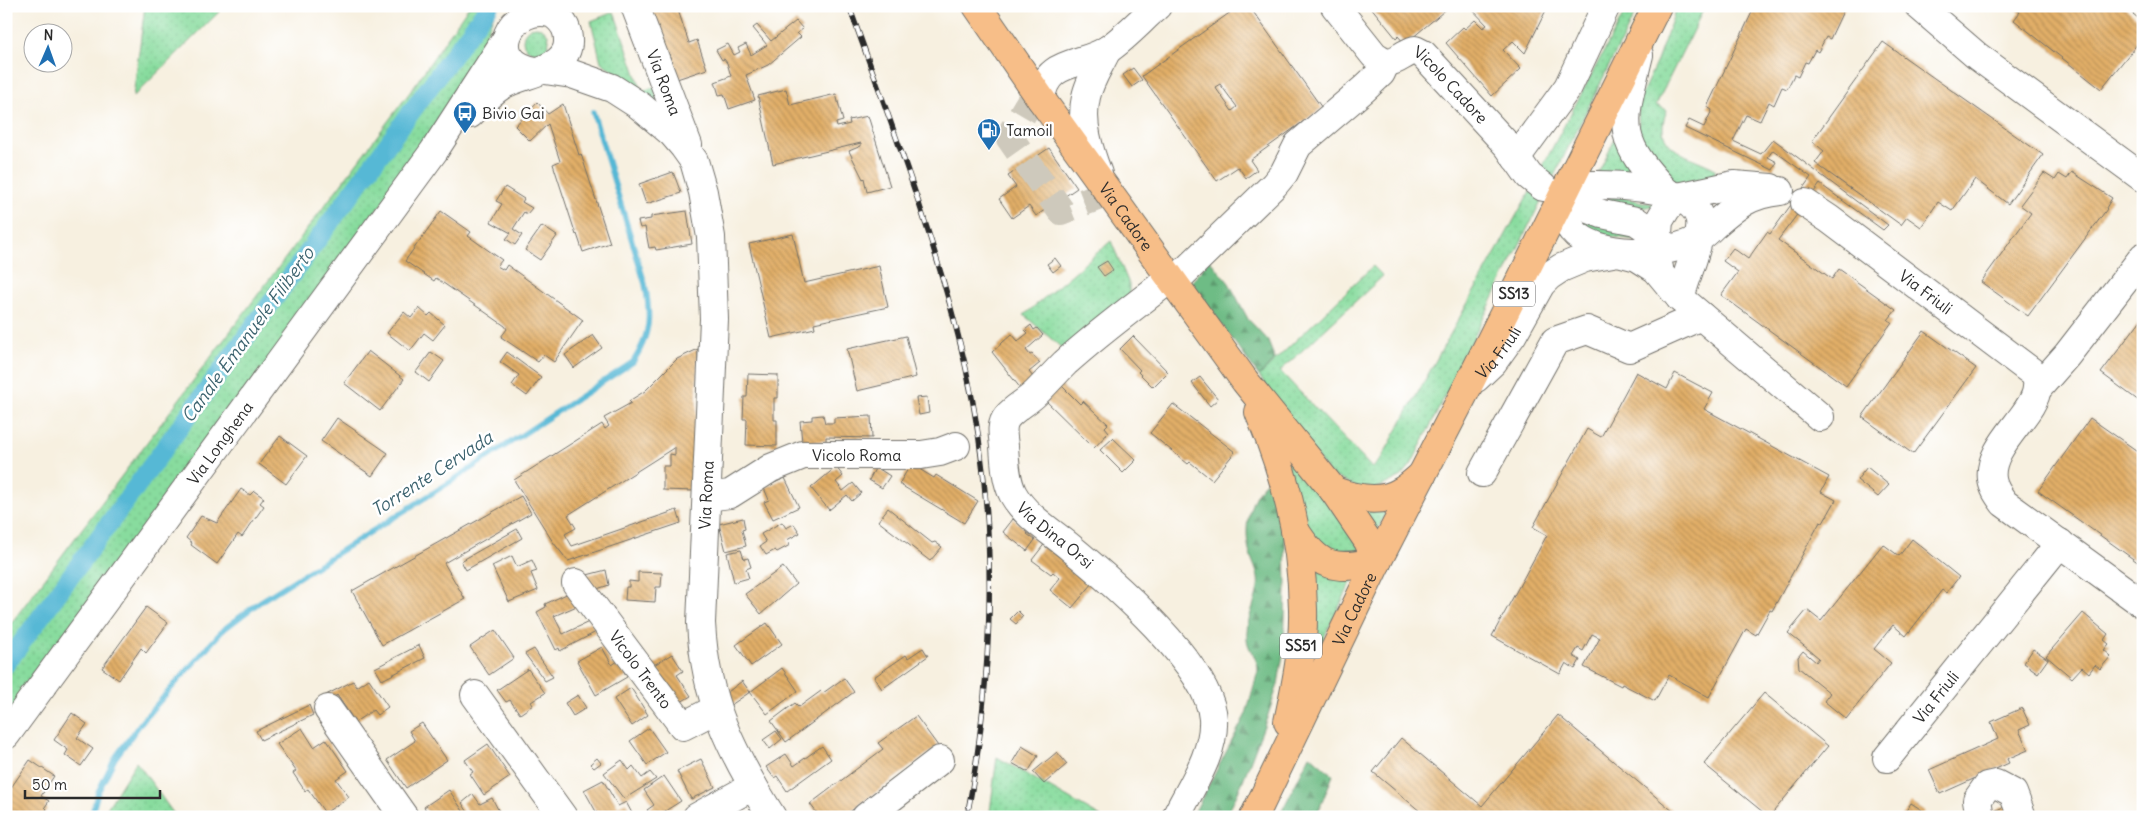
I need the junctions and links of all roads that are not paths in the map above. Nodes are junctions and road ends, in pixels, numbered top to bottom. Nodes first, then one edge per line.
1 (635, 6) edge
2 (972, 6) edge
3 (977, 6) edge
4 (1157, 6) edge
5 (1335, 6) edge
6 (1606, 6) edge
7 (1657, 6) edge
8 (1920, 6) edge
9 (525, 14) edge
10 (570, 26) edge
11 (1644, 32) junction
12 (1107, 50) junction
13 (1012, 57) junction
14 (1386, 62) junction
15 (1066, 65) junction
16 (540, 70) junction
17 (1091, 82) junction
18 (612, 88) junction
19 (1042, 100) junction
20 (434, 151) junction
21 (1516, 158) junction
22 (694, 161) junction
23 (1099, 178) junction
24 (2143, 178) edge
25 (1563, 195) junction
26 (1794, 197) junction
27 (1671, 200) junction
28 (1624, 218) junction
29 (1698, 239) junction
30 (1658, 243) junction
31 (1618, 252) junction
32 (2143, 256) edge
33 (1172, 280) junction
34 (1672, 288) junction
35 (1701, 316) junction
36 (1245, 381) junction
37 (1468, 386) junction
38 (2038, 388) junction
39 (1820, 417) dead end
40 (956, 446) dead end
41 (1482, 473) dead end
42 (1424, 474) junction
43 (1334, 491) junction
44 (706, 497) junction
45 (1294, 528) junction
46 (2060, 543) junction
47 (1377, 562) junction
48 (576, 583) dead end
49 (2143, 604) edge
50 (475, 695) dead end
51 (328, 709) dead end
52 (716, 709) junction
53 (6, 735) edge
54 (1887, 758) dead end
55 (940, 760) dead end
56 (1280, 763) junction
57 (753, 786) junction
58 (404, 817) edge
59 (563, 817) edge
60 (698, 817) edge
61 (772, 817) edge
62 (866, 817) edge
63 (1176, 817) edge
64 (1254, 817) edge
65 (1980, 817) edge
66 (2022, 817) edge

1 - 22 street, Via Roma
2 - 13 main road, Via Cadore / SS51
3 - 13 main road, Via Cadore / SS51
4 - 12 street
5 - 14 street, Vicolo Cadore
6 - 21 street
7 - 11 main road, Via Friuli / SS13
8 - 24 street
9 - 10 street
9 - 16 street
9 - 20 street, Via Longhena
10 - 16 street, Via Longhena
10 - 18 street, Via Roma
11 - 25 main road, Via Friuli / SS13
11 - 27 street, Via Friuli
12 - 15 street
12 - 17 street
13 - 15 street
13 - 19 main road, Via Cadore / SS51
14 - 21 street, Vicolo Cadore
14 - 33 street, Via Dina Orsi
15 - 19 street
16 - 18 street, Via Roma
16 - 20 street, Via Longhena
17 - 19 street
17 - 23 street
18 - 22 street, Via Roma
19 - 23 main road, Via Cadore / SS51
20 - 53 street, Via Longhena
21 - 25 street
22 - 44 street, Via Roma
23 - 33 main road, Via Cadore / SS51
25 - 27 street, Via Friuli
25 - 28 street
25 - 31 street, Via Friuli
25 - 37 main road, Via Friuli / SS13
26 - 27 street, Via Friuli
26 - 29 street, Via Friuli
26 - 38 street, Via Friuli
27 - 28 street
27 - 29 street
27 - 30 street
28 - 30 street
29 - 30 street, Via Friuli
29 - 34 street
30 - 31 street, Via Friuli
30 - 34 street
31 - 34 street
31 - 37 street, Via Friuli
32 - 38 street
33 - 36 main road, Via Cadore / SS51
33 - 63 street, Via Dina Orsi
34 - 35 street
35 - 39 street
35 - 41 street
36 - 43 main road, Via Cadore / SS51
36 - 45 main road, Via Cadore / SS51
37 - 42 main road, Via Friuli / SS13
38 - 46 street
40 - 44 street, Vicolo Roma
42 - 43 main road
42 - 47 main road, Via Friuli / SS13
43 - 47 main road, Via Cadore / SS51
44 - 52 street, Via Roma
45 - 47 main road, Via Cadore / SS51
45 - 56 main road, Via Cadore / SS51
46 - 49 street
46 - 54 street, Via Friuli
47 - 56 main road, Via Cadore / SS13
48 - 52 street, Vicolo Trento
50 - 59 street
51 - 58 street
52 - 57 street, Via Roma
55 - 62 street
56 - 64 main road, Via Cadore / SS13
57 - 60 street
57 - 61 street, Via Roma
65 - 66 street

